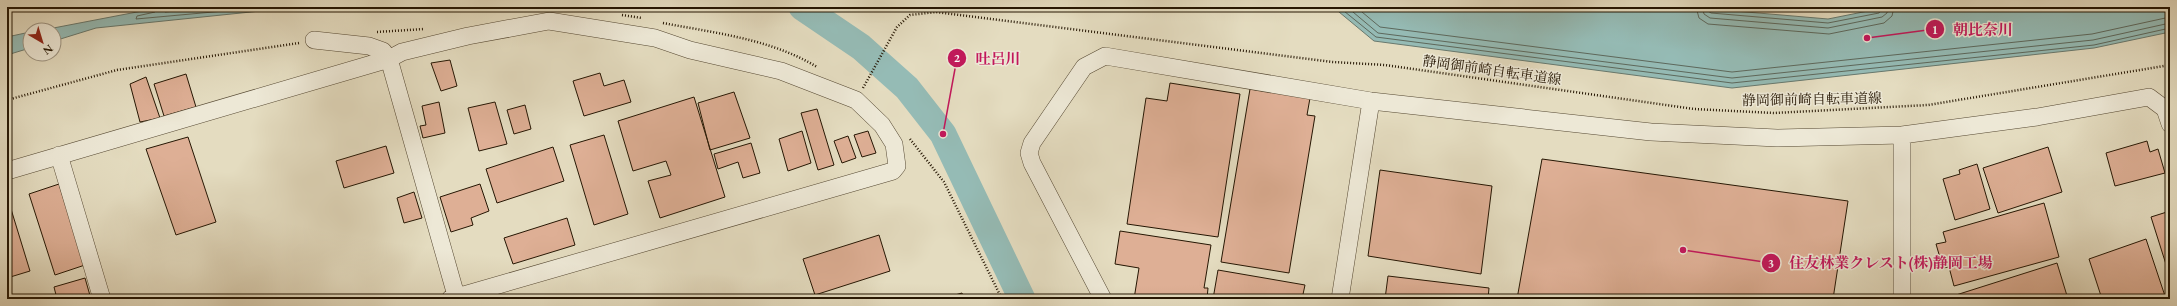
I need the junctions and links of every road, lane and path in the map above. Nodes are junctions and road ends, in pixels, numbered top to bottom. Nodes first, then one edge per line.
1 (314, 40) dead end
2 (389, 59) junction
3 (2170, 65) edge
4 (856, 100) junction
5 (1371, 102) junction
6 (2170, 124) edge
7 (906, 134) dead end
8 (1902, 135) junction
9 (59, 155) junction
10 (7, 171) edge
11 (455, 298) edge
12 (102, 299) edge
13 (1002, 299) edge
14 (1103, 299) edge
15 (1340, 299) edge
16 (1902, 299) edge

1 - 2 street
2 - 4 street
2 - 9 street
2 - 11 street
3 - 4 path, 静岡御前崎自転車道線
4 - 11 street
5 - 8 street
5 - 14 street
5 - 15 street
6 - 8 street
7 - 13 path
8 - 16 street
9 - 10 street
9 - 12 street

